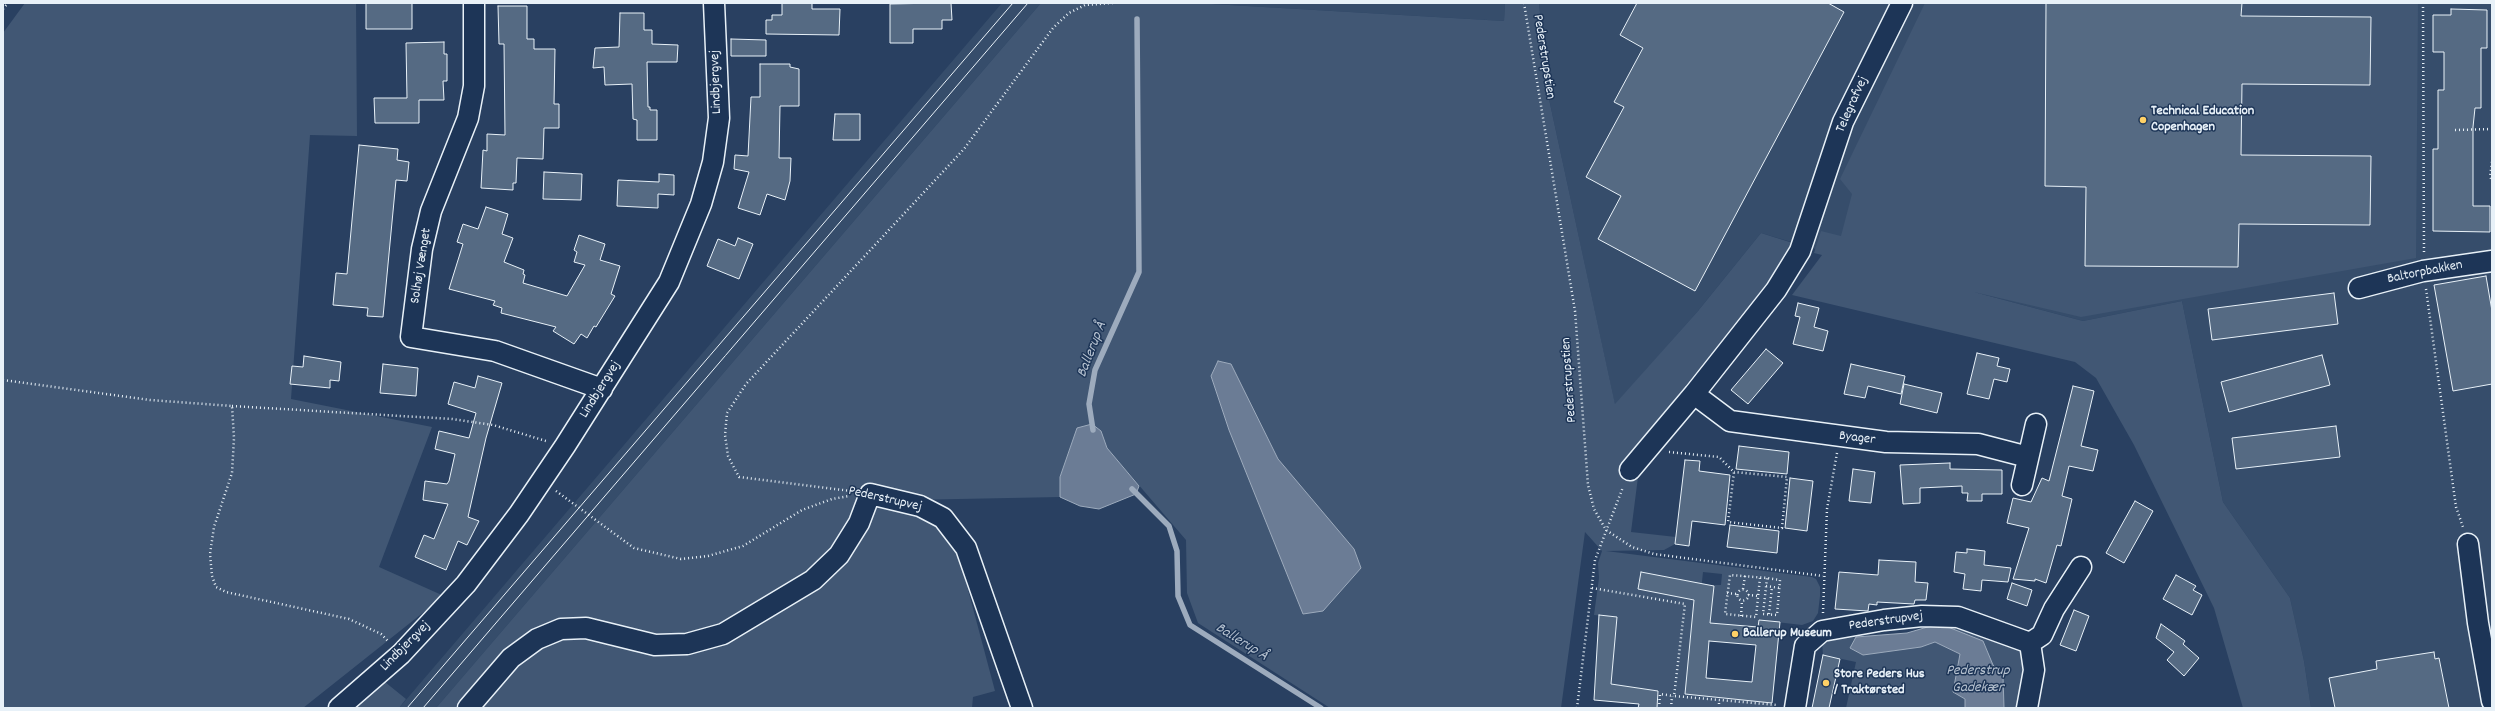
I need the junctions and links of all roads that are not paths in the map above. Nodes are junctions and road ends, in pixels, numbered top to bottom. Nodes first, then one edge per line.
1 (474, 3) edge
2 (714, 3) edge
3 (1902, 3) edge
4 (2492, 260) edge
5 (2359, 288) dead end
6 (602, 389) junction
7 (1694, 394) junction
8 (2036, 424) dead end
9 (2028, 457) junction
10 (1630, 470) road end
11 (2022, 485) dead end
12 (2468, 544) road end
13 (2081, 567) dead end
14 (2030, 643) junction
15 (2492, 701) edge
16 (1795, 707) edge
17 (339, 708) edge
18 (468, 708) edge
19 (1022, 708) edge
20 (2027, 708) edge

1 - 6 street, Solhøj Vænget
2 - 6 street, Lindbjergvej
3 - 7 street, Telegrafvej
4 - 5 street, Baltorpbakken
6 - 17 street, Lindbjergvej
7 - 9 street, Byager
7 - 10 street
8 - 9 street
9 - 11 street
12 - 15 street
13 - 14 street
14 - 16 street, Pederstrupvej
14 - 20 street
18 - 19 street, Pederstrupvej

